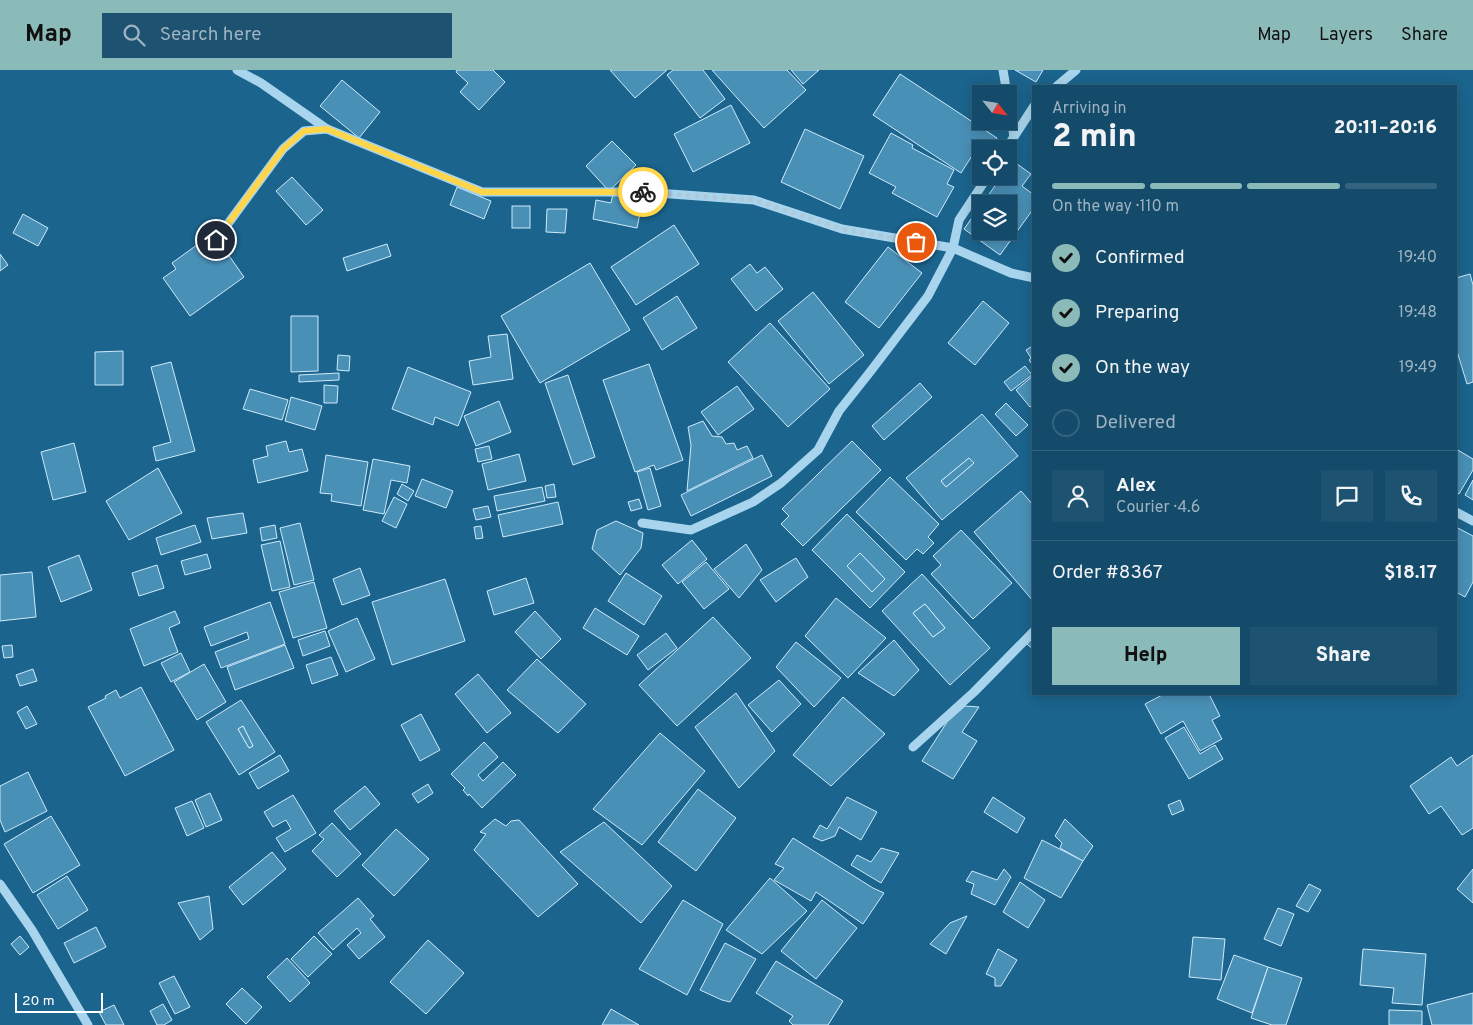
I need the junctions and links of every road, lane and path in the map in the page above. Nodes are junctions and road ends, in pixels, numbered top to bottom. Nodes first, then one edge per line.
1 (237, 70) edge
2 (1003, 70) edge
3 (1076, 70) edge
4 (1006, 85) edge
5 (1058, 85) edge
6 (1032, 109) edge
7 (327, 129) junction
8 (1013, 130) edge
9 (1014, 137) junction
10 (1012, 140) edge
11 (982, 185) edge
12 (216, 240) dead end
13 (953, 248) junction
14 (1032, 278) edge
15 (1457, 513) edge
16 (1472, 521) edge
17 (642, 523) dead end
18 (1032, 633) edge
19 (913, 747) dead end
20 (0, 884) edge
21 (88, 1025) edge

1 - 7 street
2 - 4 street
3 - 5 street
6 - 9 street
7 - 12 street
7 - 13 street
8 - 9 street
9 - 10 street
11 - 13 street
13 - 14 street
13 - 17 street
15 - 16 street
18 - 19 street
20 - 21 street

